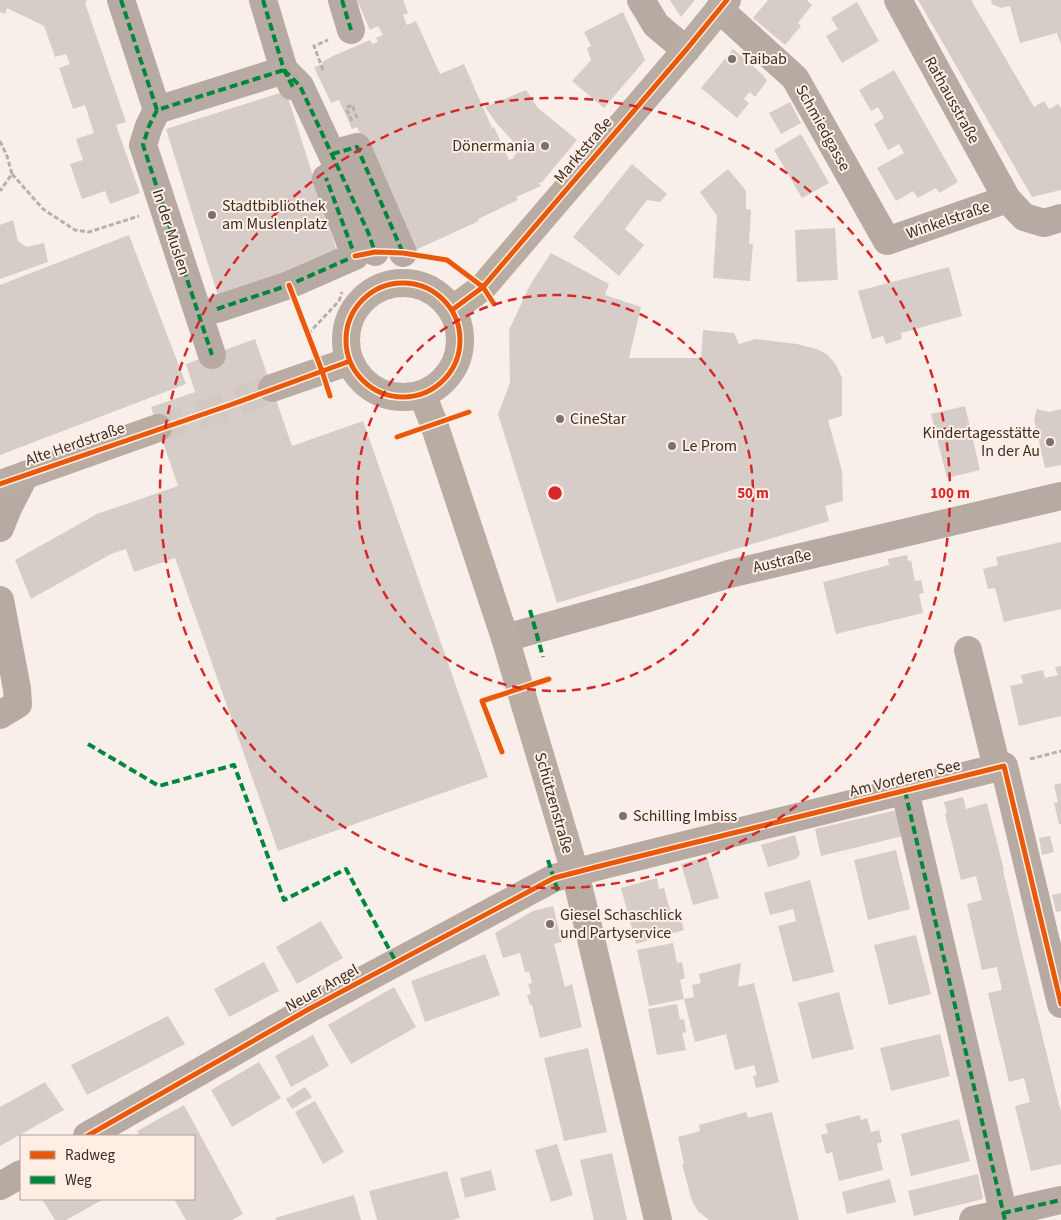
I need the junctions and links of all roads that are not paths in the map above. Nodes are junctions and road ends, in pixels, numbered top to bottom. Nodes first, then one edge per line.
1 (122, 0) edge
2 (263, 0) edge
3 (342, 0) edge
4 (641, 0) edge
5 (898, 0) edge
6 (723, 5) edge
7 (352, 30) road end
8 (686, 50) junction
9 (289, 79) junction
10 (157, 110) junction
11 (329, 166) junction
12 (1007, 199) junction
13 (1061, 218) edge
14 (887, 241) joint
15 (403, 253) dead end
16 (217, 309) dead end
17 (452, 310) junction
18 (212, 354) dead end
19 (350, 361) junction
20 (272, 388) tunnel mouth
21 (422, 394) junction
22 (158, 428) tunnel mouth
23 (25, 475) junction
24 (0, 484) edge
25 (1061, 496) edge
26 (0, 528) edge
27 (0, 600) edge
28 (506, 638) junction
29 (968, 650) dead end
30 (0, 714) edge
31 (1000, 767) junction
32 (905, 791) junction
33 (575, 872) junction
34 (1061, 1004) edge
35 (89, 1135) edge
36 (20, 1175) edge
37 (0, 1186) edge
38 (1061, 1200) edge
39 (1004, 1216) edge
40 (658, 1220) edge
41 (973, 1220) edge

1 - 10 street
2 - 9 street
3 - 7 street
4 - 8 street
5 - 12 street, Rathausstraße
6 - 8 main road, Marktstraße
6 - 14 street, Schmiedgasse
8 - 17 main road, Marktstraße
9 - 10 street
9 - 11 street
10 - 18 street, In der Muslen
11 - 15 street
11 - 16 street
12 - 13 street, Winkelstraße
12 - 14 street, Winkelstraße
17 - 19 main road
17 - 21 main road
19 - 20 main road
19 - 21 main road
21 - 28 main road, Schützenstraße
22 - 23 main road, Alte Herdstraße
23 - 24 main road, Alte Herdstraße
23 - 26 street
25 - 28 street, Austraße
27 - 30 street
28 - 33 main road, Schützenstraße
29 - 31 street
31 - 32 street, Am Vorderen See
31 - 34 street
32 - 33 street, Am Vorderen See
32 - 39 street, Am Vorderen See
33 - 35 street, Neuer Angel
33 - 40 main road, Schützenstraße
36 - 37 street
38 - 39 street
39 - 41 street

